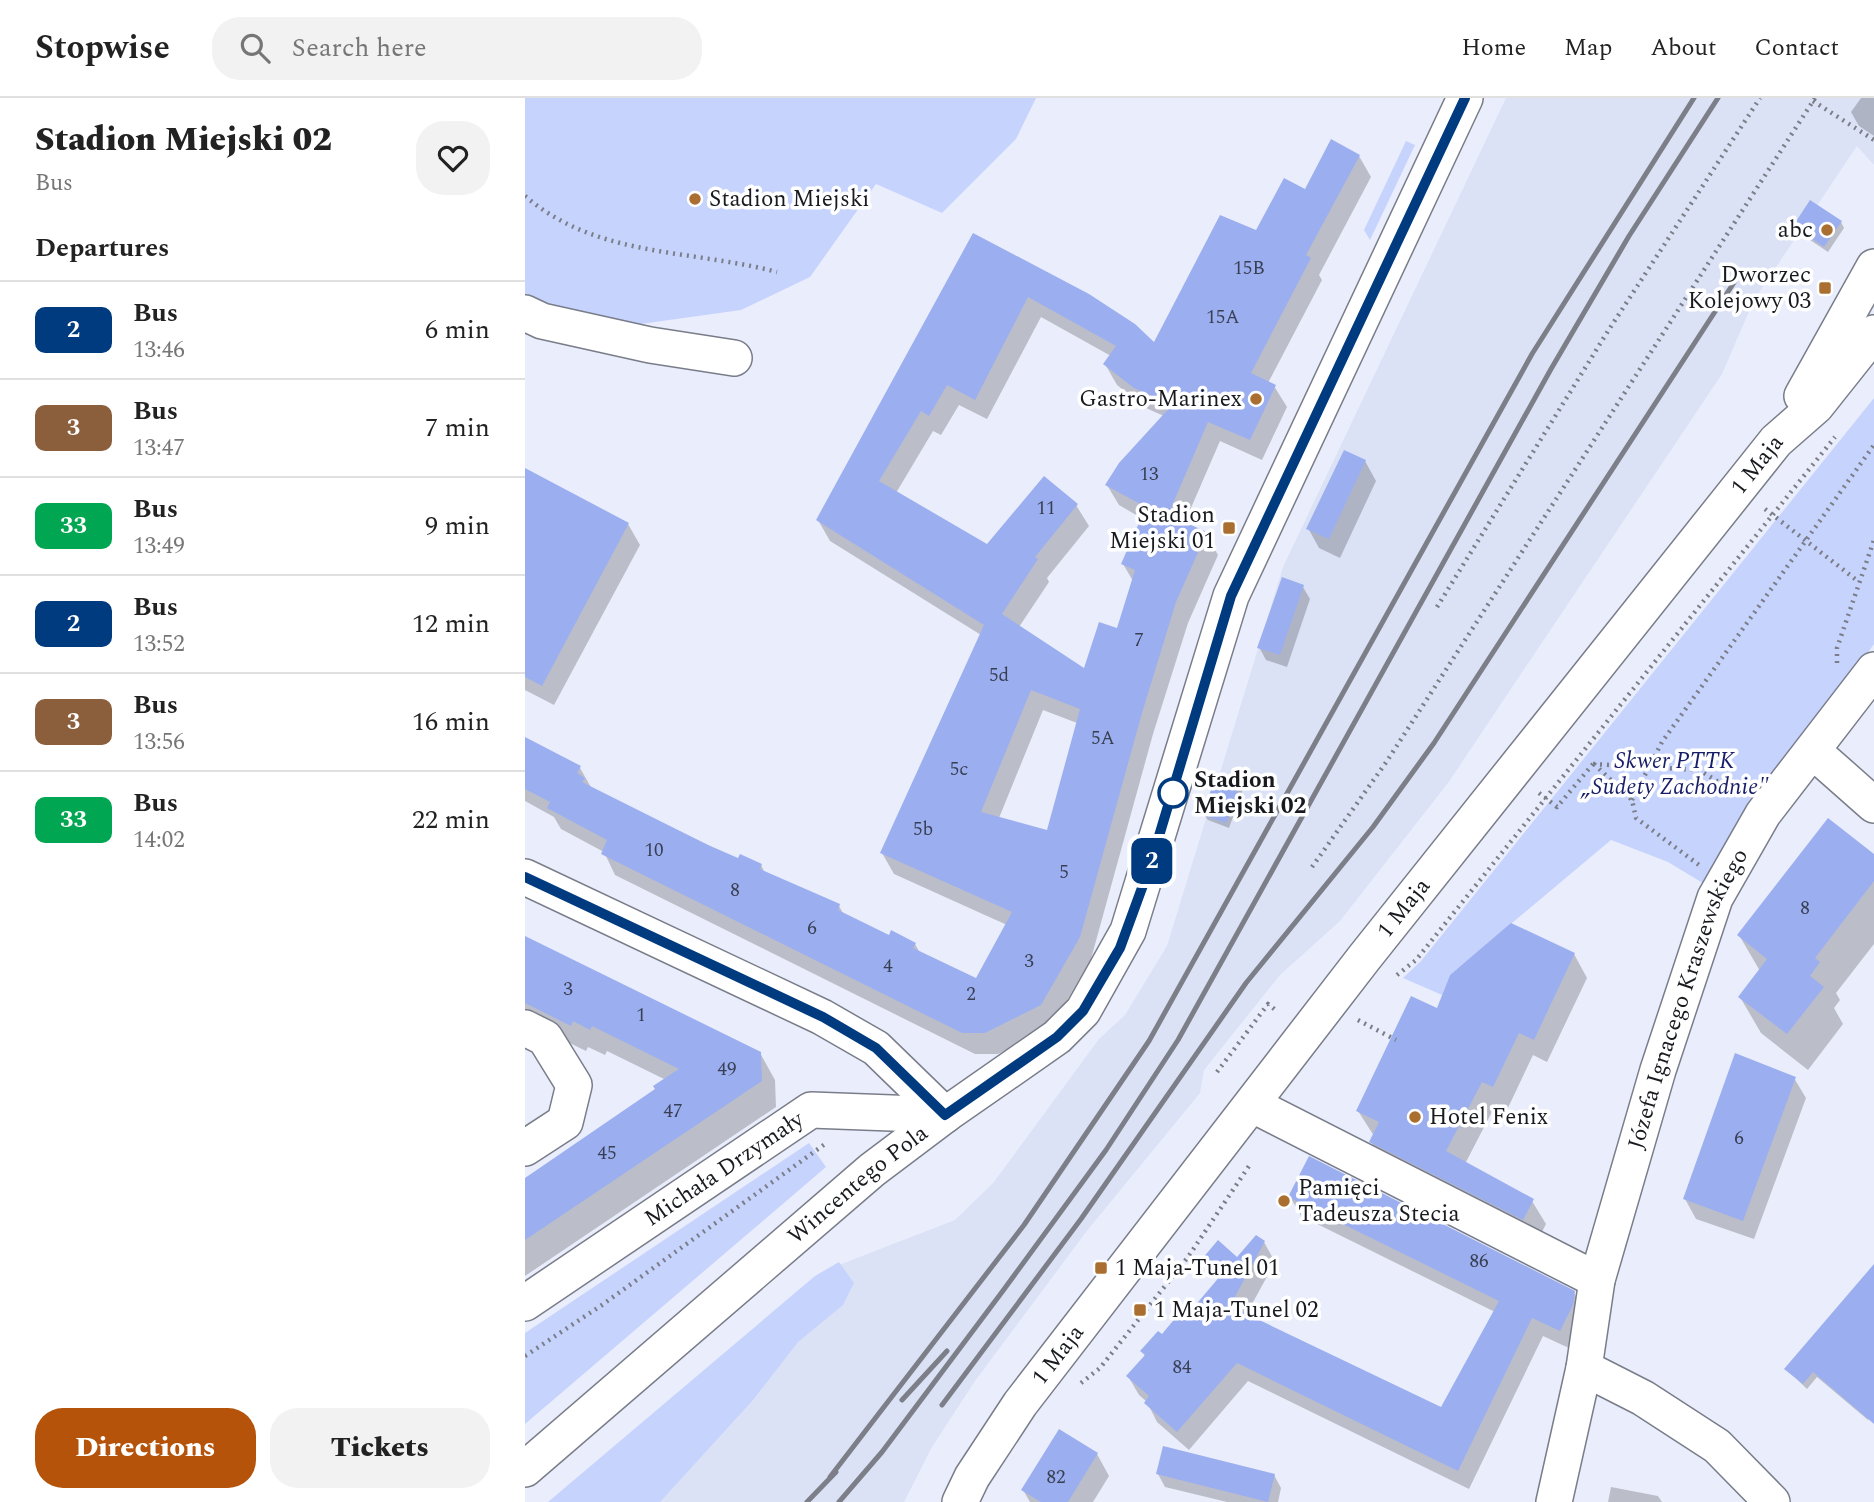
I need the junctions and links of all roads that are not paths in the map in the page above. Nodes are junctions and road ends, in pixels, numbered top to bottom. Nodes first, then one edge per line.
1 (1465, 98) edge
2 (1874, 267) edge
3 (525, 313) edge
4 (1874, 333) edge
5 (734, 358) dead end
6 (1776, 441) junction
7 (1874, 670) edge
8 (1814, 752) junction
9 (1874, 805) edge
10 (525, 877) edge
11 (525, 1028) edge
12 (1253, 1105) junction
13 (945, 1115) junction
14 (525, 1148) edge
15 (1597, 1280) junction
16 (525, 1303) edge
17 (1584, 1368) junction
18 (525, 1469) edge
19 (960, 1502) edge
20 (1554, 1502) edge
21 (1772, 1502) edge

1 - 13 street, Wincentego Pola
2 - 6 street
3 - 5 street
4 - 6 street, 1 Maja
6 - 12 street, 1 Maja
7 - 8 street, Józefa Ignacego Kraszewskiego
8 - 9 street
8 - 15 street, Józefa Ignacego Kraszewskiego
10 - 13 street
11 - 14 street
12 - 15 street
12 - 19 street, 1 Maja
13 - 16 street, Michała Drzymały
13 - 18 street, Wincentego Pola
15 - 17 street, Józefa Ignacego Kraszewskiego
17 - 20 street, Józefa Ignacego Kraszewskiego
17 - 21 street

